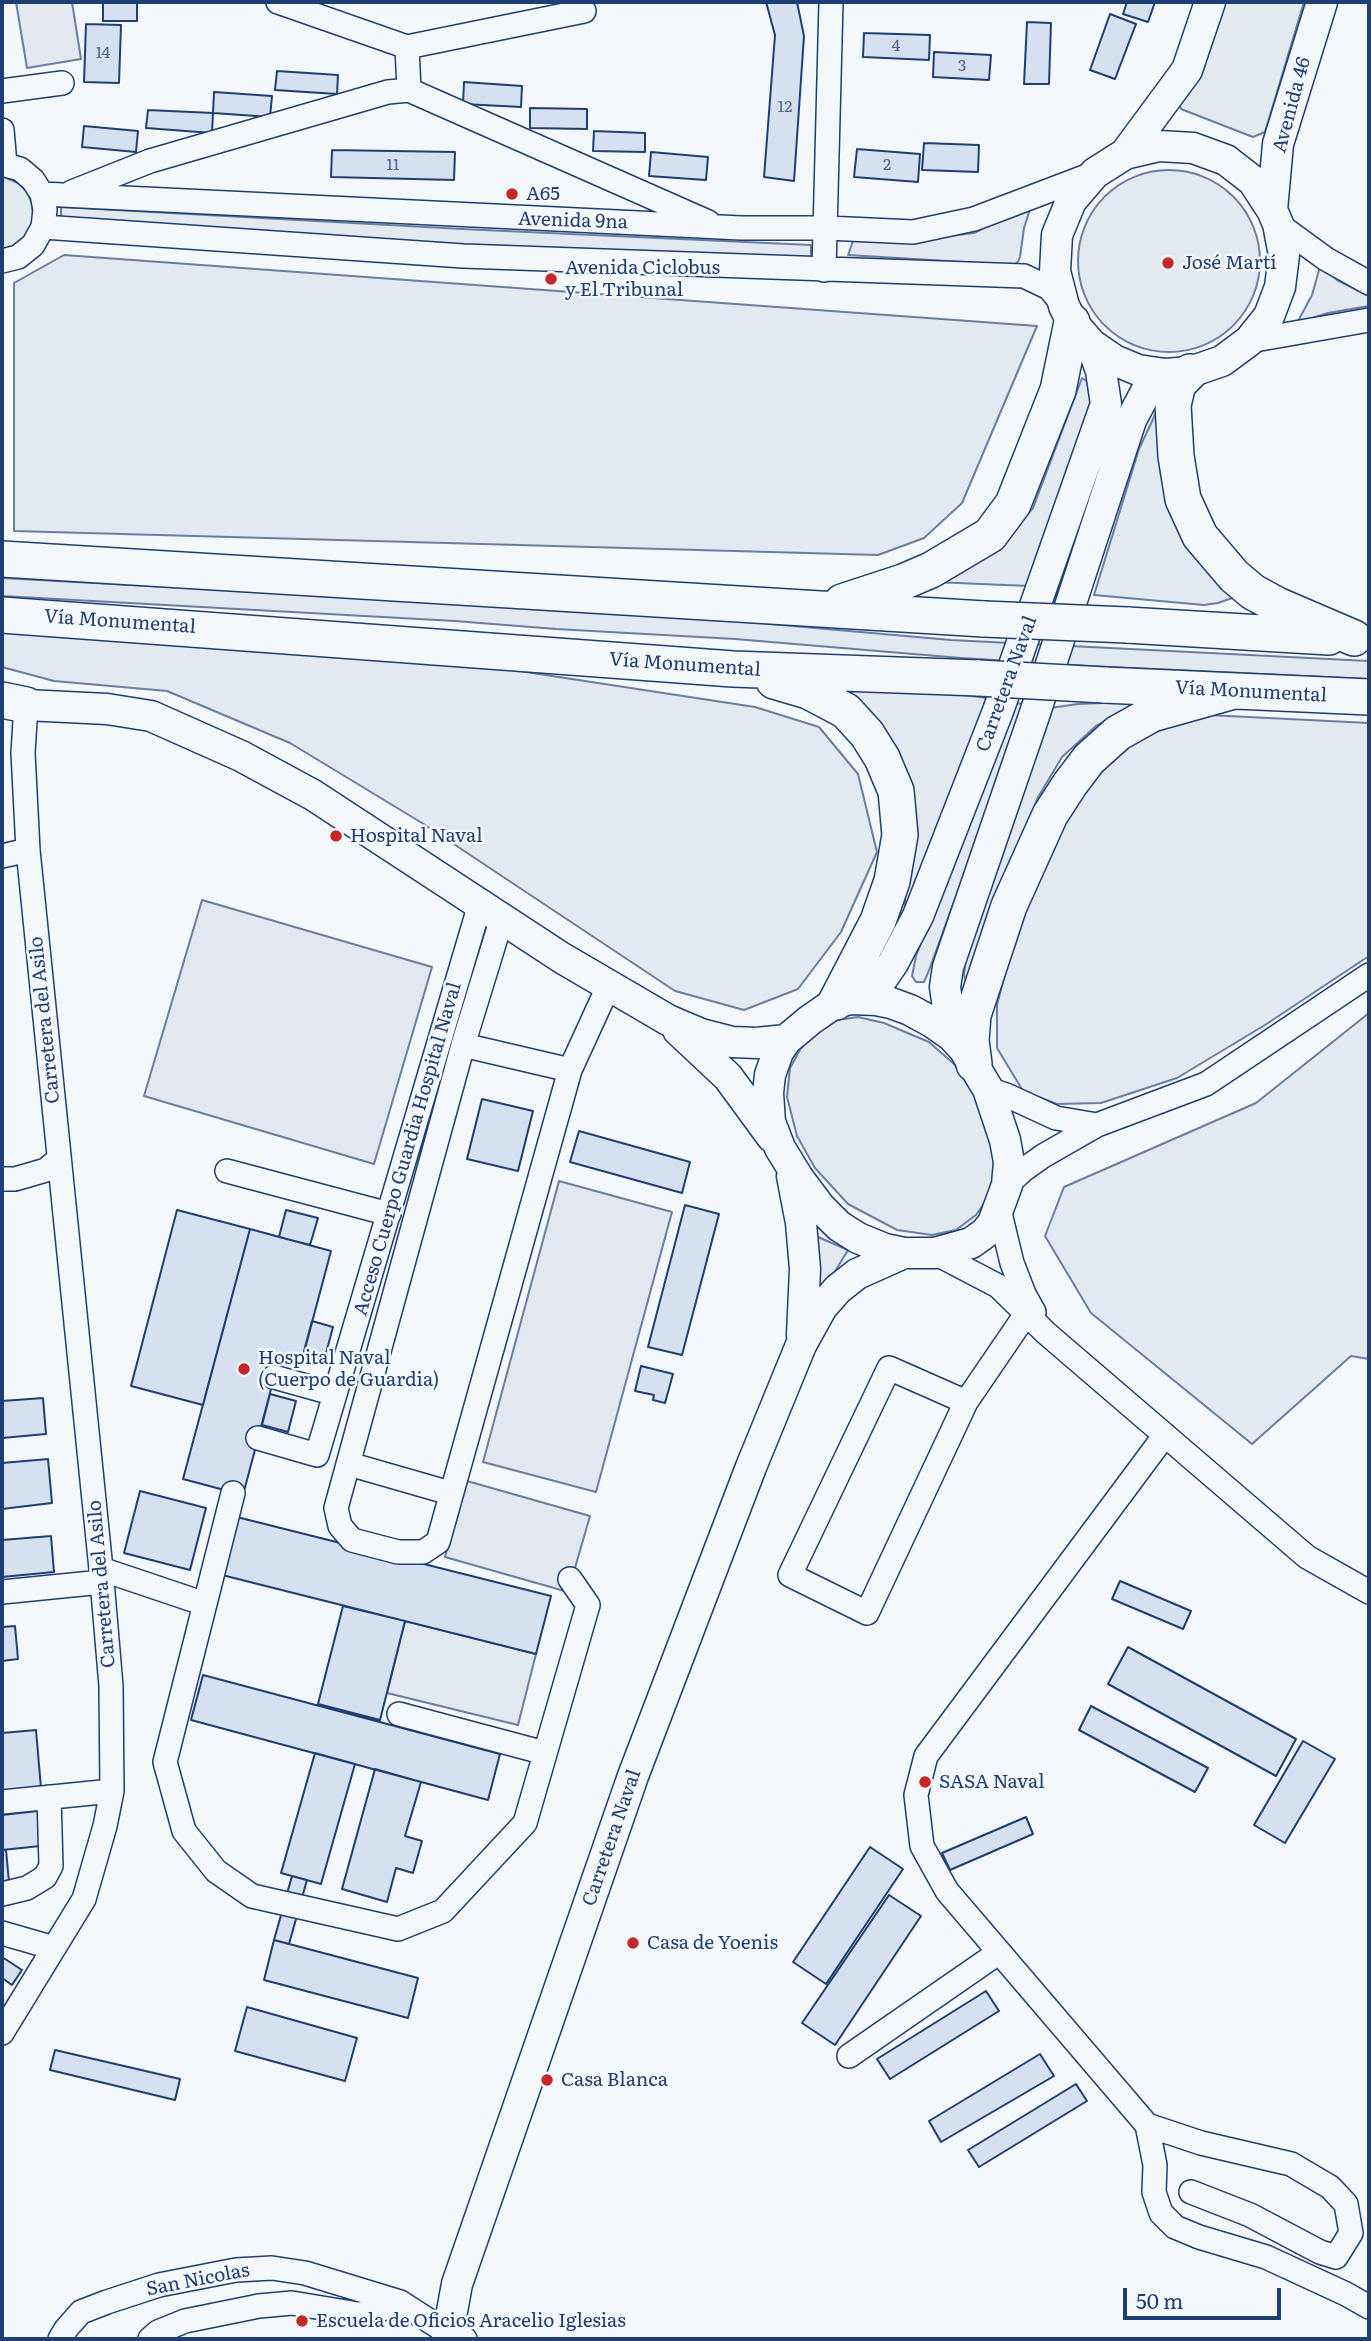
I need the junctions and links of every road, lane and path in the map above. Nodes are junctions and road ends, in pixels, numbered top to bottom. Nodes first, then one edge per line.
1 (278, 2) edge
2 (831, 2) edge
3 (1210, 2) edge
4 (1322, 2) edge
5 (584, 11) dead end
6 (407, 47) junction
7 (62, 82) dead end
8 (409, 90) junction
9 (2, 91) edge
10 (2, 130) edge
11 (1125, 154) junction
12 (3, 164) edge
13 (1095, 173) junction
14 (53, 194) junction
15 (1275, 217) junction
16 (43, 227) junction
17 (721, 227) junction
18 (827, 228) junction
19 (2, 261) edge
20 (824, 270) junction
21 (1369, 283) edge
22 (1369, 320) edge
23 (1076, 324) junction
24 (1250, 341) junction
25 (1177, 373) junction
26 (2, 558) edge
27 (822, 608) junction
28 (2, 615) edge
29 (1362, 639) edge
30 (733, 669) junction
31 (1234, 691) junction
32 (1369, 697) edge
33 (14, 702) edge
34 (28, 850) junction
35 (2, 856) edge
36 (491, 911) junction
37 (1369, 975) edge
38 (608, 987) junction
39 (844, 1001) junction
40 (668, 1020) junction
41 (952, 1035) junction
42 (786, 1040) junction
43 (463, 1045) junction
44 (570, 1070) junction
45 (981, 1076) junction
46 (1097, 1125) junction
47 (785, 1157) junction
48 (60, 1160) junction
49 (227, 1171) dead end
50 (2, 1179) edge
51 (1003, 1197) junction
52 (389, 1214) junction
53 (904, 1253) junction
54 (935, 1253) junction
55 (1026, 1314) junction
56 (1046, 1333) junction
57 (801, 1345) junction
58 (274, 1377) dead end
59 (335, 1394) junction
60 (966, 1402) junction
61 (1165, 1435) junction
62 (258, 1437) dead end
63 (349, 1464) junction
64 (233, 1493) dead end
65 (450, 1493) junction
66 (102, 1575) junction
67 (570, 1579) dead end
68 (2, 1592) edge
69 (1369, 1592) edge
70 (205, 1604) junction
71 (398, 1714) dead end
72 (545, 1753) junction
73 (111, 1791) junction
74 (49, 1797) junction
75 (2, 1801) edge
76 (2, 1894) edge
77 (2, 1933) edge
78 (54, 1948) junction
79 (998, 1953) junction
80 (2, 2033) edge
81 (849, 2056) dead end
82 (1147, 2125) junction
83 (1191, 2192) dead end
84 (400, 2302) junction
85 (1369, 2307) edge
86 (453, 2337) edge
87 (61, 2339) edge
88 (150, 2339) edge

1 - 6 street
2 - 18 street
3 - 11 main road
4 - 15 main road, Avenida 46
5 - 6 street
6 - 8 street
7 - 9 street
8 - 14 street
8 - 17 street
10 - 12 street
11 - 13 main road
11 - 15 main road
12 - 14 street
13 - 18 street, Avenida 9na
13 - 23 main road
14 - 16 street
14 - 17 street, Avenida 9na
15 - 21 street
15 - 24 main road
16 - 19 street
16 - 20 street, Avenida 9na
17 - 18 street, Avenida 9na
18 - 20 street
20 - 23 street, Avenida 9na
22 - 24 street
23 - 25 main road
23 - 27 highway
23 - 39 main road, Carretera Naval
24 - 25 main road
25 - 29 highway
25 - 41 main road, Carretera Naval
26 - 27 highway
27 - 29 highway, bridge
28 - 30 highway, Vía Monumental
30 - 31 highway, Vía Monumental, bridge
30 - 39 highway
31 - 32 highway, Vía Monumental
31 - 45 highway
33 - 34 street, Carretera del Asilo
33 - 36 main road, Carretera del Asilo
34 - 35 street
34 - 48 street, Carretera del Asilo
36 - 38 main road, Carretera del Asilo
36 - 43 street
36 - 52 street, Acceso Cuerpo Guardia Hospital Naval
37 - 46 street
38 - 40 main road, Carretera del Asilo
38 - 44 street
39 - 41 main road
39 - 42 main road
40 - 42 main road, Carretera del Asilo
40 - 47 main road, Carretera del Asilo
41 - 45 main road
42 - 47 main road
43 - 44 street
43 - 63 street
44 - 65 street
45 - 46 street
45 - 51 main road
46 - 51 street
47 - 53 main road
47 - 57 main road, Carretera Naval
48 - 50 street
48 - 66 street, Carretera del Asilo
49 - 52 street
51 - 54 main road
51 - 56 street
52 - 59 street, Acceso Cuerpo Guardia Hospital Naval
53 - 54 main road
53 - 57 main road, Carretera Naval
54 - 55 street
55 - 56 street
55 - 60 street
56 - 61 street
57 - 86 main road, Carretera Naval
58 - 59 street
59 - 62 street, Acceso Cuerpo Guardia Hospital Naval
60 - 60 street
61 - 69 street
61 - 79 street
63 - 65 street
63 - 65 street
64 - 70 street
66 - 68 street
66 - 70 street
66 - 73 street, Carretera del Asilo
67 - 72 street
70 - 72 street
71 - 72 street
73 - 74 street
73 - 78 street, Carretera del Asilo
74 - 75 street
74 - 76 street
77 - 78 street
78 - 80 street, Carretera del Asilo
79 - 81 street
79 - 82 street
82 - 83 street
82 - 85 street
84 - 86 street, San Nicolas
84 - 87 street, San Nicolas
84 - 88 street

